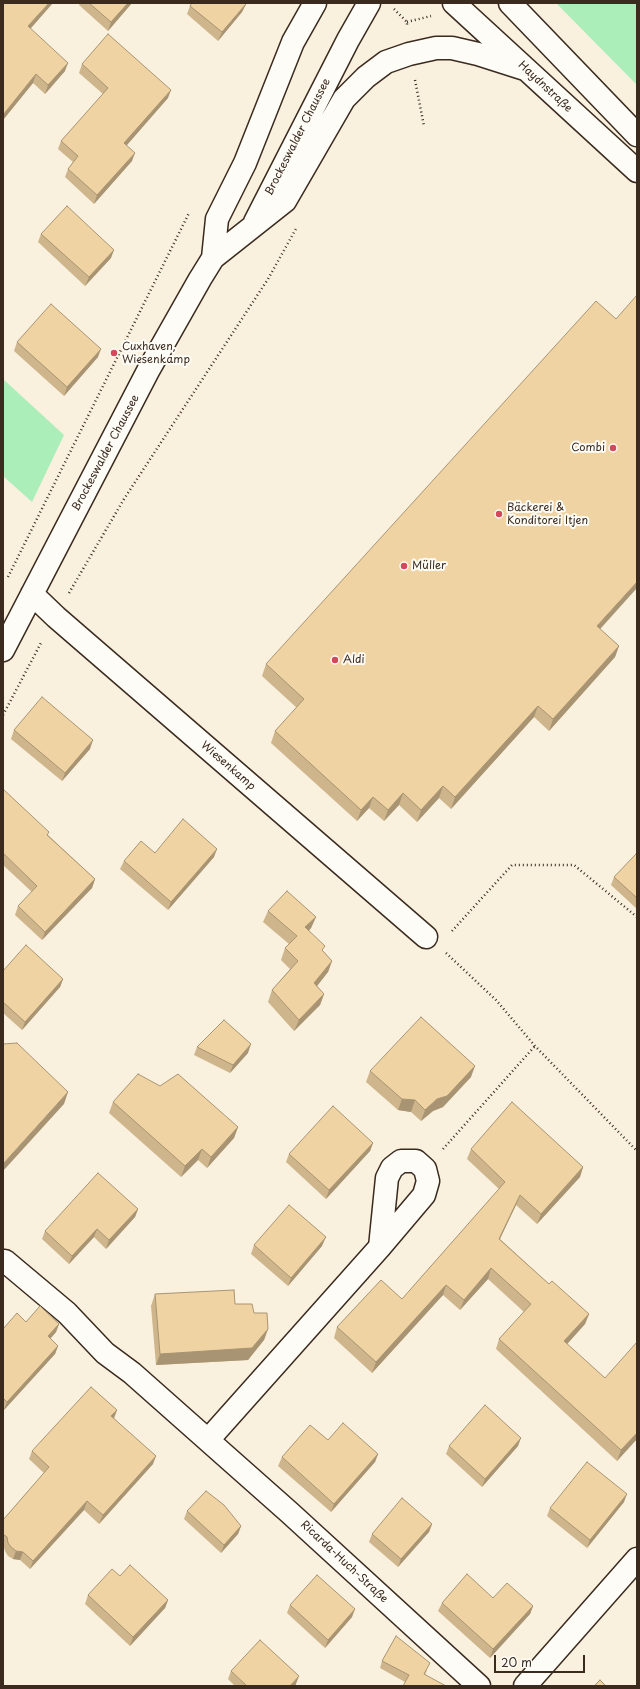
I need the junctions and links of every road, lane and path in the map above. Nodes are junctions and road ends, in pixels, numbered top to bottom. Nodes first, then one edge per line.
1 (315, 3) edge
2 (369, 3) edge
3 (510, 3) edge
4 (444, 6) edge
5 (392, 8) dead end
6 (525, 69) junction
7 (414, 75) dead end
8 (424, 126) dead end
9 (637, 135) edge
10 (637, 171) edge
11 (191, 209) dead end
12 (252, 226) junction
13 (297, 226) dead end
14 (213, 258) junction
15 (6, 580) dead end
16 (32, 594) junction
17 (56, 617) junction
18 (3, 650) edge
19 (3, 715) edge
20 (637, 917) edge
21 (449, 935) dead end
22 (426, 937) dead end
23 (448, 954) dead end
24 (534, 1046) junction
25 (442, 1150) dead end
26 (637, 1152) edge
27 (380, 1247) dead end
28 (5, 1261) dead end
29 (208, 1440) junction
30 (637, 1559) edge
31 (479, 1686) edge
32 (525, 1686) edge

1 - 14 street, Brockeswalder Chaussee
2 - 12 street, Brockeswalder Chaussee
3 - 9 street
4 - 5 path
4 - 6 street, Haydnstraße
6 - 10 street, Haydnstraße
6 - 12 street
7 - 8 path
11 - 15 path
12 - 14 street, Brockeswalder Chaussee
13 - 17 path
14 - 16 street, Brockeswalder Chaussee
16 - 17 street, Wiesenkamp
16 - 18 street, Brockeswalder Chaussee
17 - 19 path
17 - 22 street, Wiesenkamp
20 - 21 path
23 - 24 path
24 - 25 path
24 - 26 path
27 - 29 street
28 - 29 street, Ricarda-Huch-Straße
29 - 31 street, Ricarda-Huch-Straße
30 - 32 street

